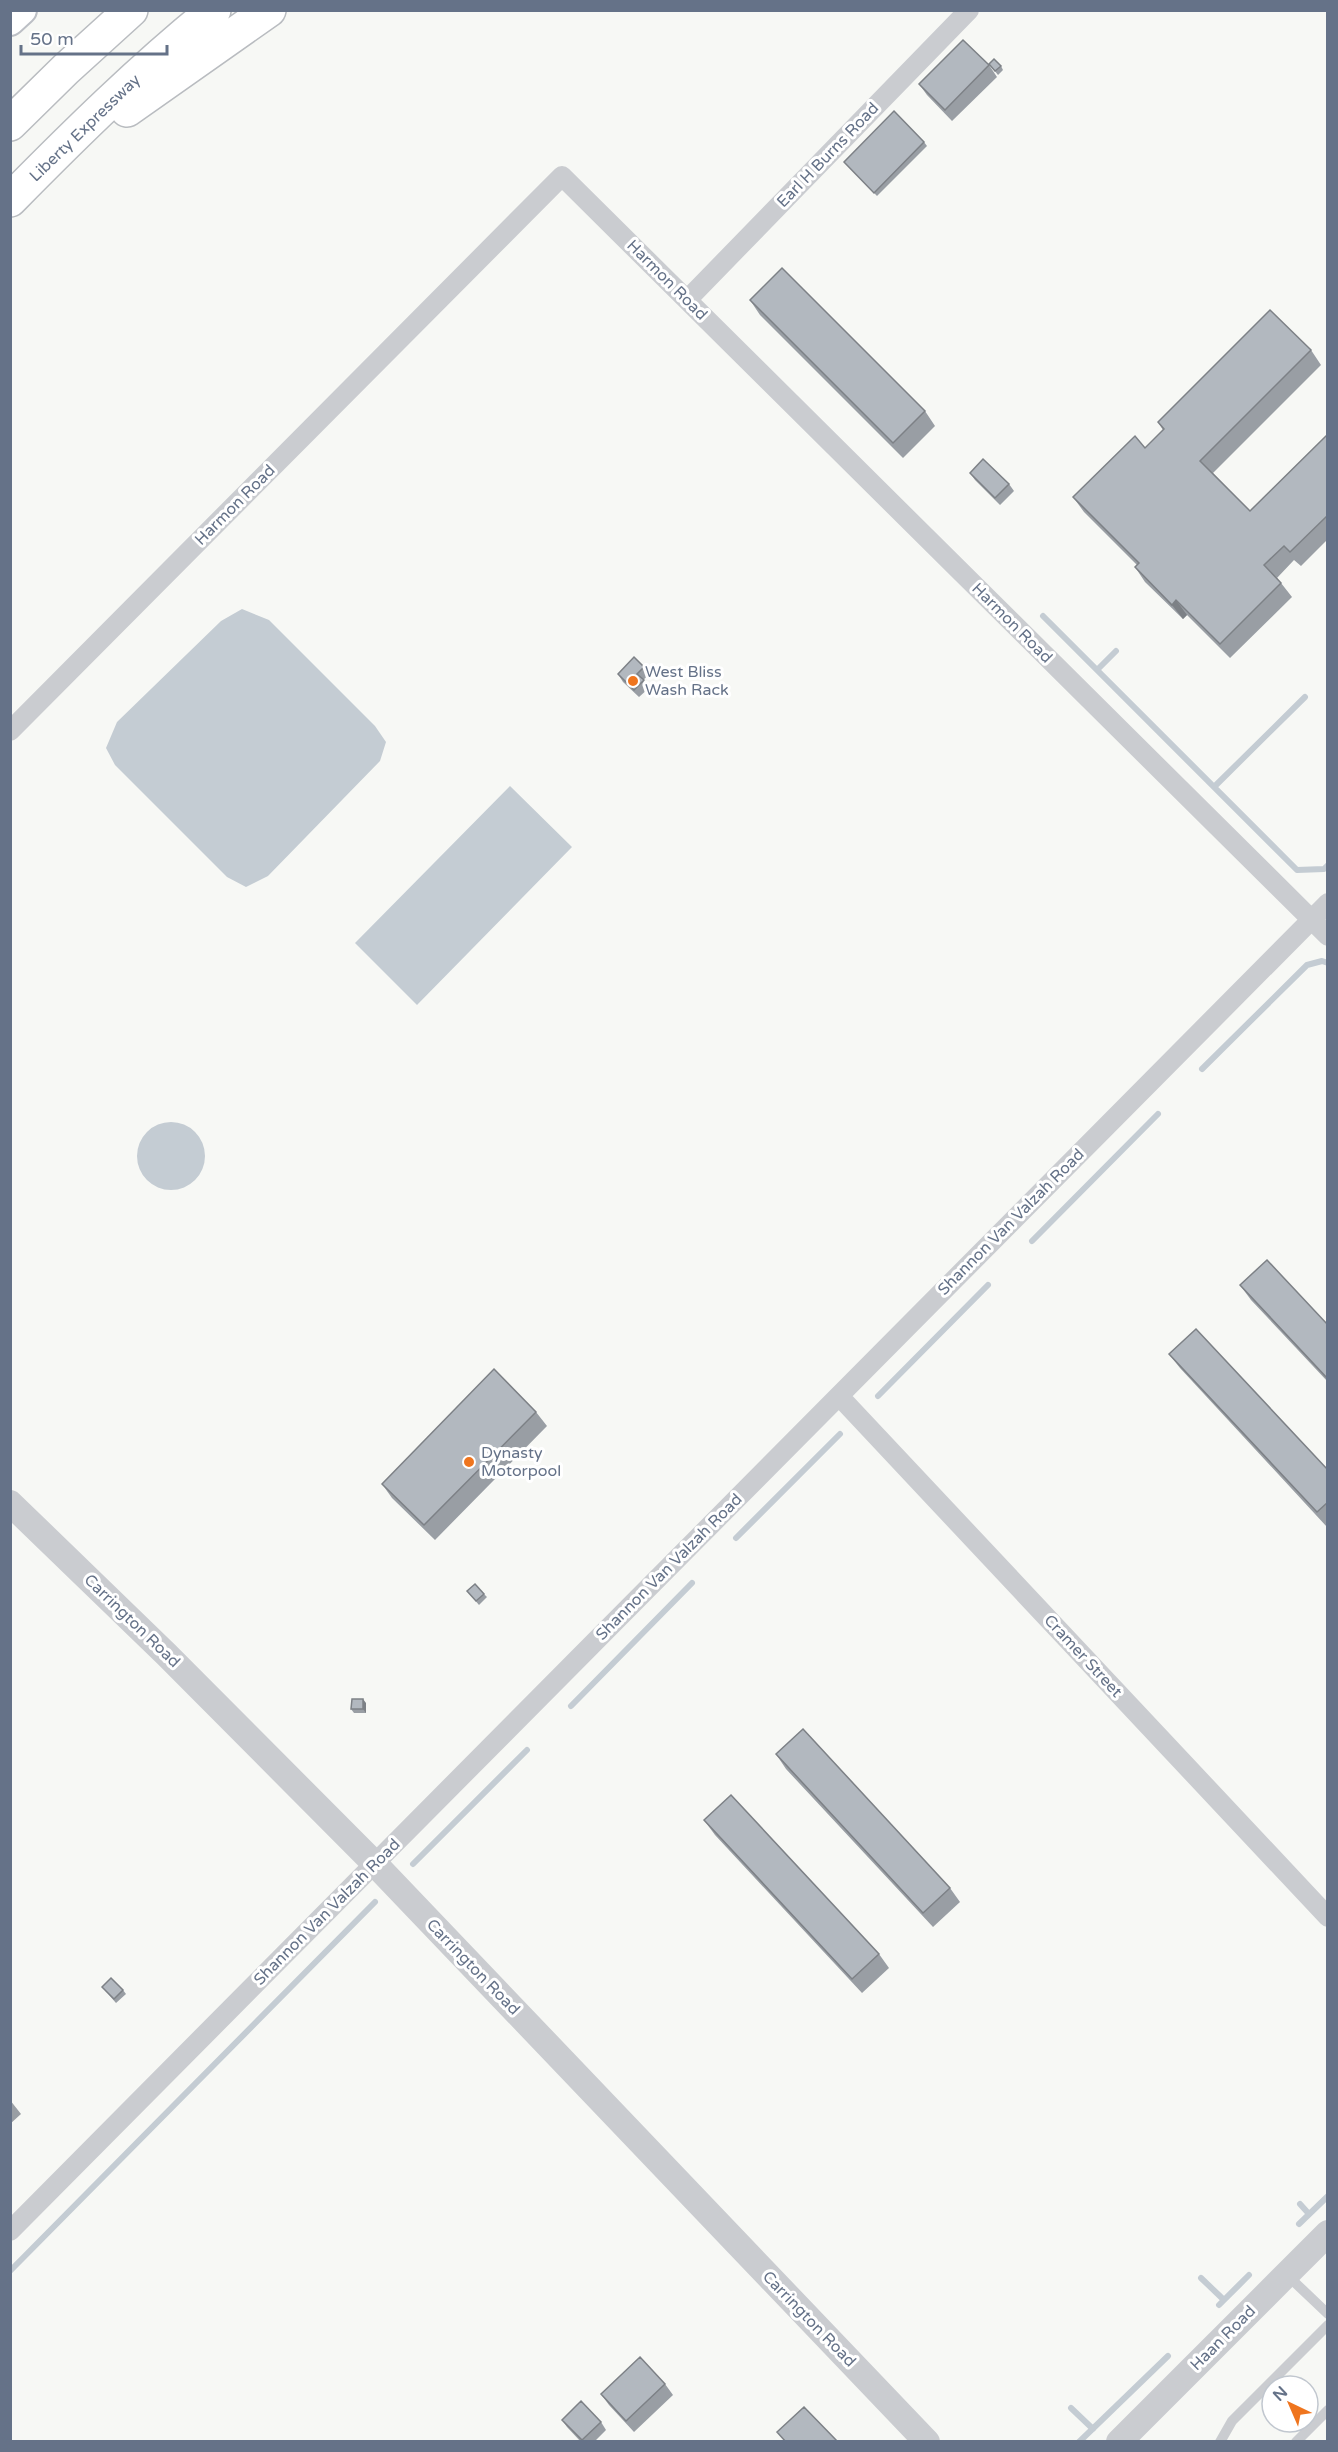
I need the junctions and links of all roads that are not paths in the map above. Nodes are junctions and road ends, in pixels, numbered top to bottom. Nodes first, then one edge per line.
1 (22, 10) edge
2 (131, 10) edge
3 (214, 10) edge
4 (269, 10) edge
5 (969, 10) edge
6 (10, 21) edge
7 (10, 124) edge
8 (58, 152) junction
9 (10, 200) edge
10 (687, 300) junction
11 (10, 731) edge
12 (1328, 903) edge
13 (1311, 919) junction
14 (1328, 936) edge
15 (839, 1396) junction
16 (10, 1503) edge
17 (375, 1864) junction
18 (1328, 1917) edge
19 (10, 2231) edge
20 (1328, 2234) edge
21 (1287, 2275) junction
22 (1328, 2314) edge
23 (1328, 2325) edge
24 (1328, 2410) edge
25 (927, 2442) edge
26 (1119, 2442) edge
27 (1220, 2442) edge
28 (1296, 2442) edge

1 - 6 main road
2 - 7 highway
3 - 8 highway, Liberty Expressway
4 - 8 highway
5 - 10 street, Earl H Burns Road
8 - 9 highway, Liberty Expressway
10 - 11 street, Harmon Road
10 - 13 street, Harmon Road
12 - 13 street, Shannon Van Valzah Road
13 - 14 street, Harmon Road
13 - 15 street, Shannon Van Valzah Road
15 - 17 street, Shannon Van Valzah Road
15 - 18 street, Cramer Street
16 - 17 street, Carrington Road
17 - 19 street, Shannon Van Valzah Road
17 - 25 street, Carrington Road
20 - 21 street, Haan Road
21 - 22 lane
21 - 26 street, Haan Road
23 - 27 lane
24 - 28 lane

